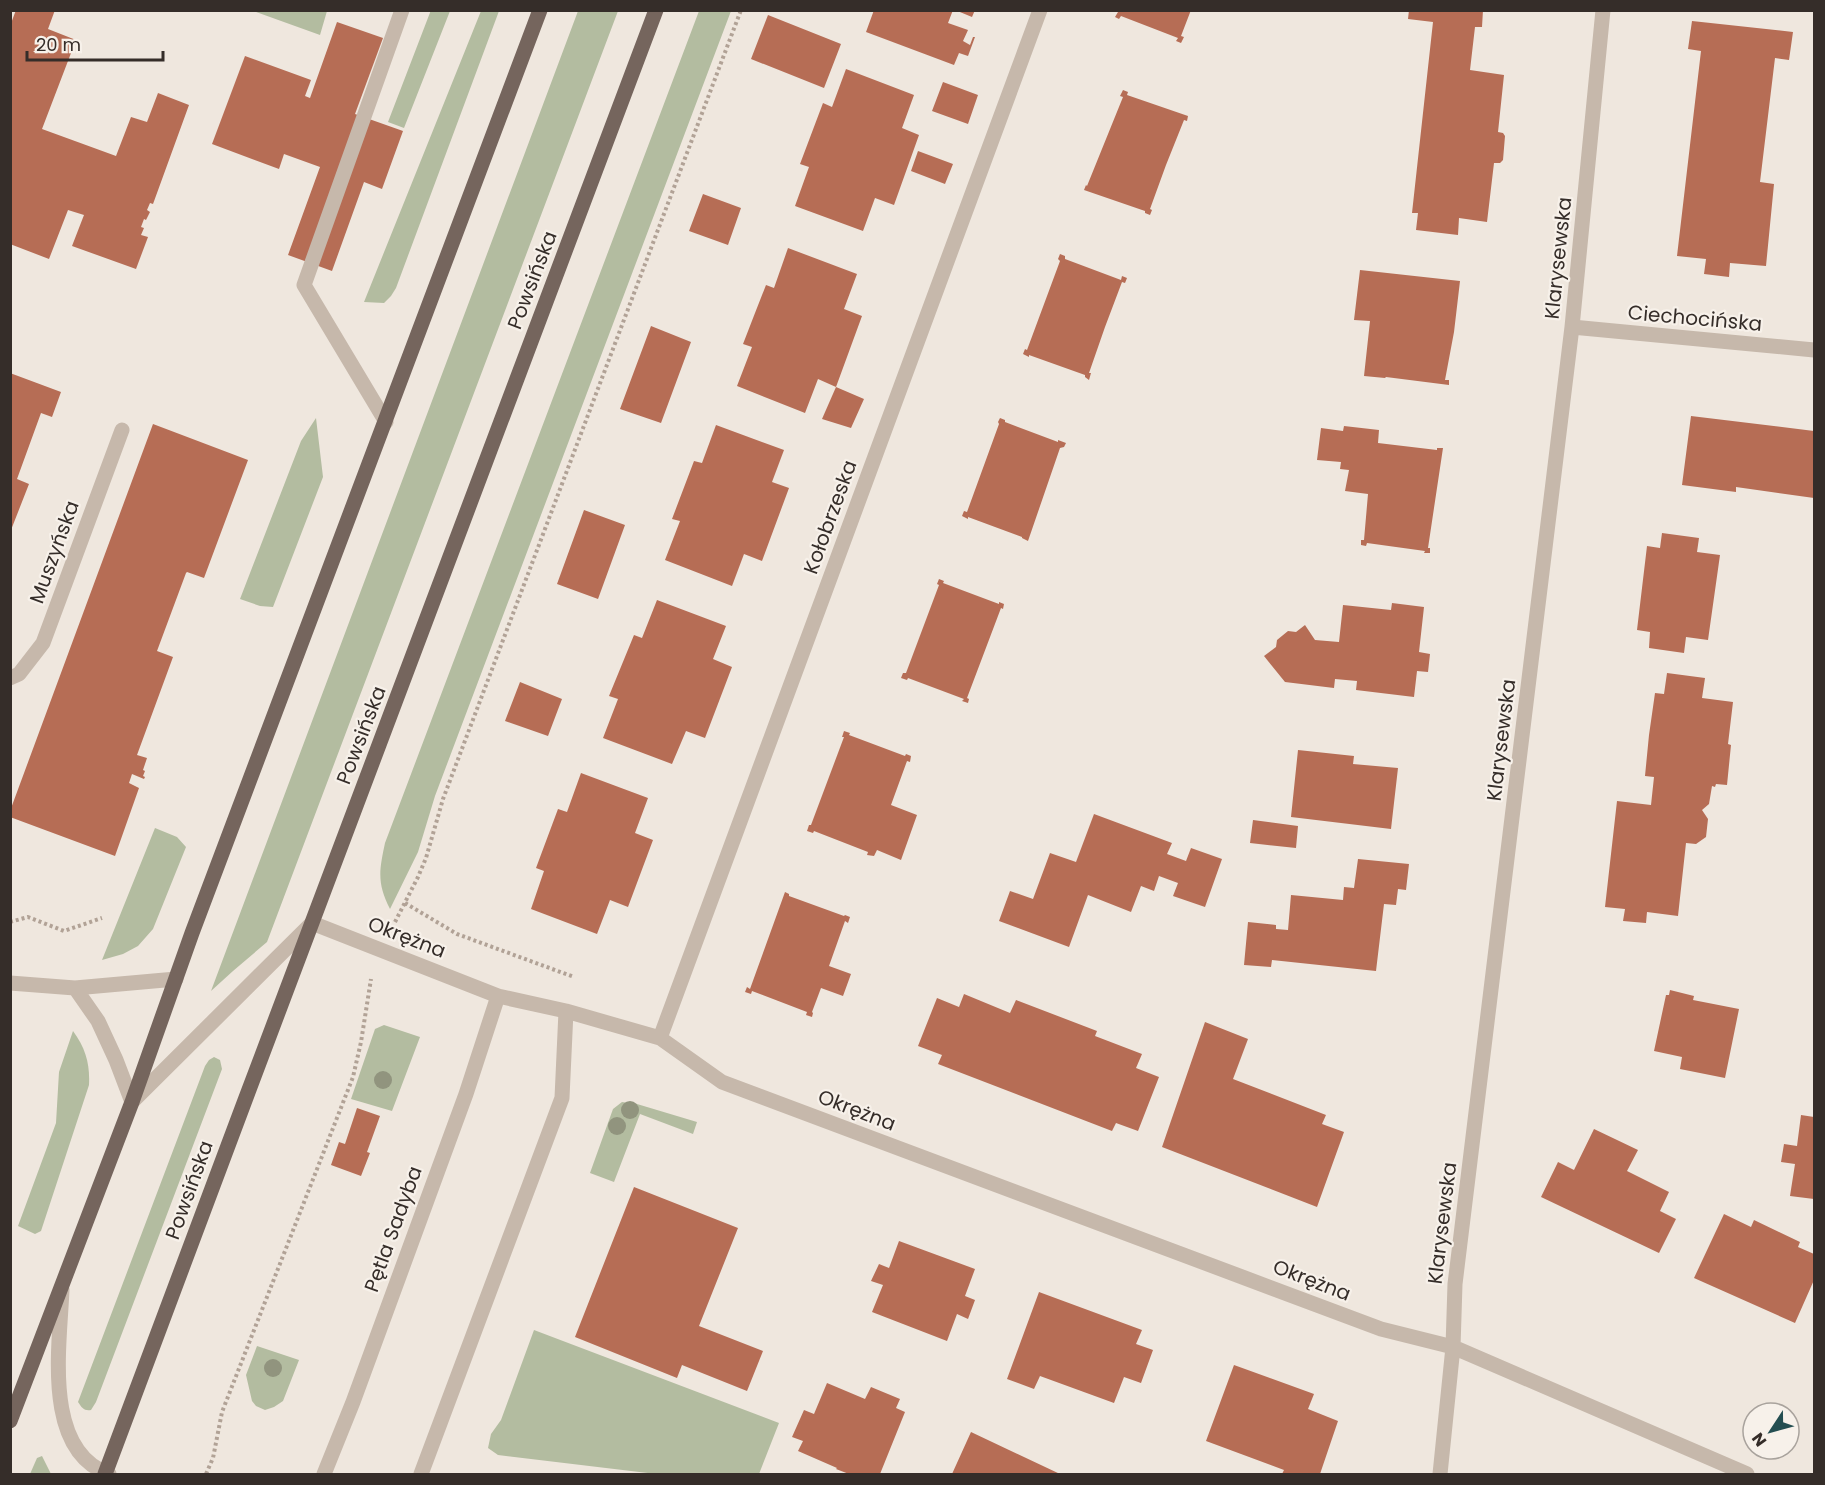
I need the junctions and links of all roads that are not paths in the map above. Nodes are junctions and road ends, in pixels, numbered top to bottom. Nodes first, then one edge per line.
1 (402, 10) edge
2 (540, 10) edge
3 (656, 10) edge
4 (1040, 10) edge
5 (1603, 10) edge
6 (1572, 327) junction
7 (1815, 350) edge
8 (386, 422) junction
9 (122, 430) dead end
10 (10, 678) edge
11 (312, 922) junction
12 (176, 979) junction
13 (10, 984) edge
14 (75, 988) junction
15 (498, 996) junction
16 (566, 1011) junction
17 (660, 1038) junction
18 (132, 1102) junction
19 (62, 1286) junction
20 (1453, 1347) junction
21 (10, 1421) edge
22 (107, 1474) edge
23 (324, 1474) edge
24 (421, 1474) edge
25 (1440, 1474) edge
26 (1747, 1474) edge

1 - 8 street
2 - 8 main road
3 - 11 main road, Powsińska
4 - 17 street, Kołobrzeska
5 - 6 street, Klarysewska
6 - 7 street, Ciechocińska
6 - 20 street, Klarysewska
8 - 12 main road
9 - 10 street, Muszyńska
11 - 15 street, Okrężna
11 - 18 street
11 - 22 main road, Powsińska
12 - 14 street
12 - 18 main road
13 - 14 street
14 - 18 street
15 - 16 street, Okrężna
15 - 23 street, Pętla Sadyba
16 - 17 street, Okrężna
16 - 24 street
17 - 20 street, Okrężna
18 - 19 main road
19 - 21 main road
19 - 22 street
20 - 25 street, Klarysewska
20 - 26 street, Okrężna

